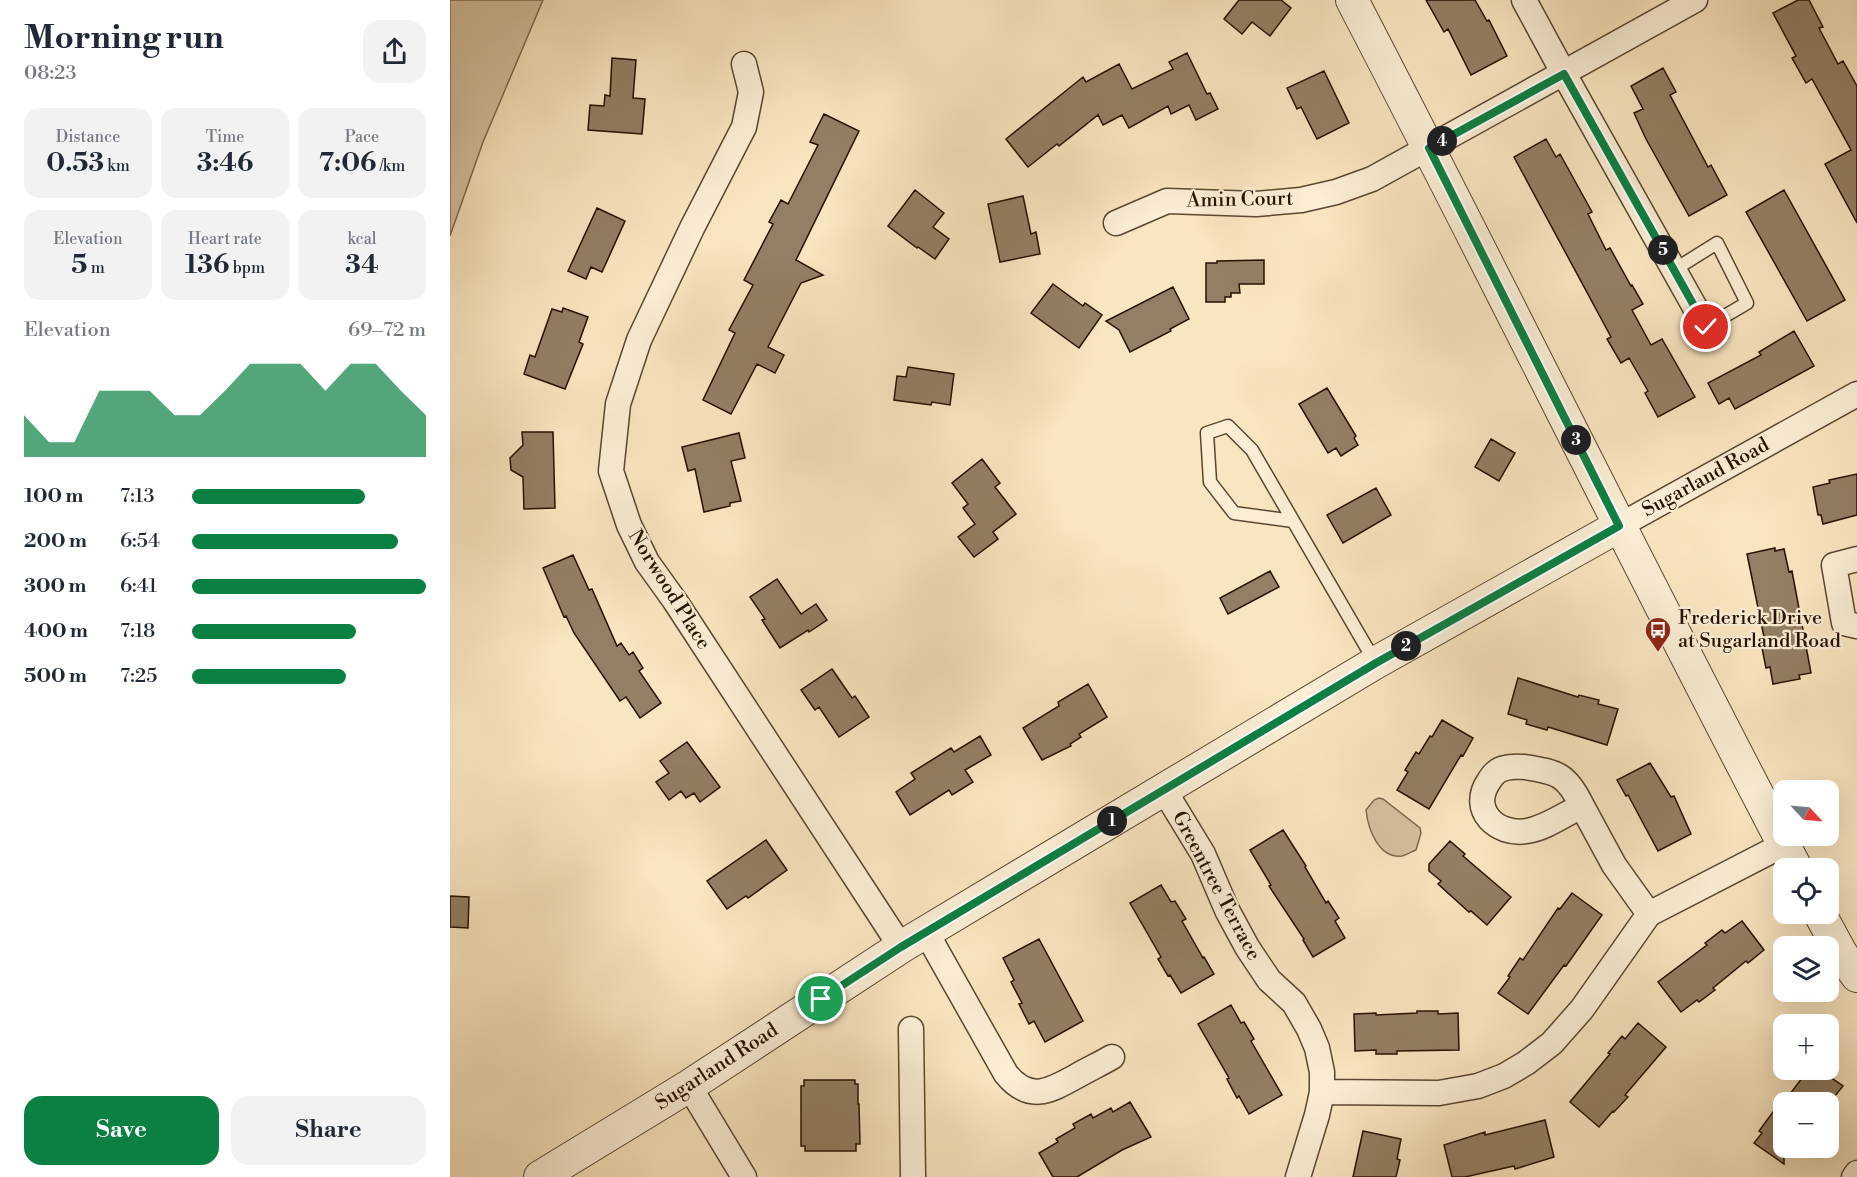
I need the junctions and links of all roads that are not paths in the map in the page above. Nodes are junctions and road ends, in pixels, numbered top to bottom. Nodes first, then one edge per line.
1 (1352, 0) edge
2 (1524, 0) edge
3 (1695, 0) edge
4 (744, 64) dead end
5 (1564, 74) junction
6 (1429, 148) junction
7 (1116, 223) dead end
8 (1674, 270) junction
9 (1706, 327) joint
10 (1857, 394) edge
11 (1293, 521) junction
12 (1619, 526) junction
13 (1857, 559) edge
14 (1857, 626) edge
15 (1376, 663) junction
16 (1164, 790) junction
17 (1582, 806) dead end
18 (1790, 856) edge
19 (1649, 915) junction
20 (1825, 924) edge
21 (914, 939) junction
22 (1857, 976) edge
23 (912, 1029) dead end
24 (1112, 1057) dead end
25 (689, 1086) junction
26 (1322, 1092) junction
27 (1857, 1173) edge
28 (540, 1177) edge
29 (744, 1177) edge
30 (914, 1177) edge
31 (1298, 1177) edge
32 (1854, 1177) edge

1 - 6 street
2 - 5 street
3 - 5 street, Amin Court
4 - 21 street, Norwood Place
5 - 6 street, Amin Court
5 - 8 street
6 - 7 street, Amin Court
6 - 12 street
8 - 9 street
8 - 9 lane
10 - 12 street, Sugarland Road
11 - 11 lane
11 - 15 lane
12 - 15 street, Sugarland Road
12 - 18 street
13 - 14 street
15 - 16 street, Sugarland Road
16 - 21 street, Sugarland Road
16 - 26 street, Greentree Terrace
17 - 19 street
18 - 19 street
19 - 26 street
20 - 22 street
21 - 24 street, Norwood Place
21 - 25 street, Sugarland Road
23 - 30 street
25 - 28 street, Sugarland Road
25 - 29 street
26 - 31 street, Greentree Terrace
27 - 32 street

